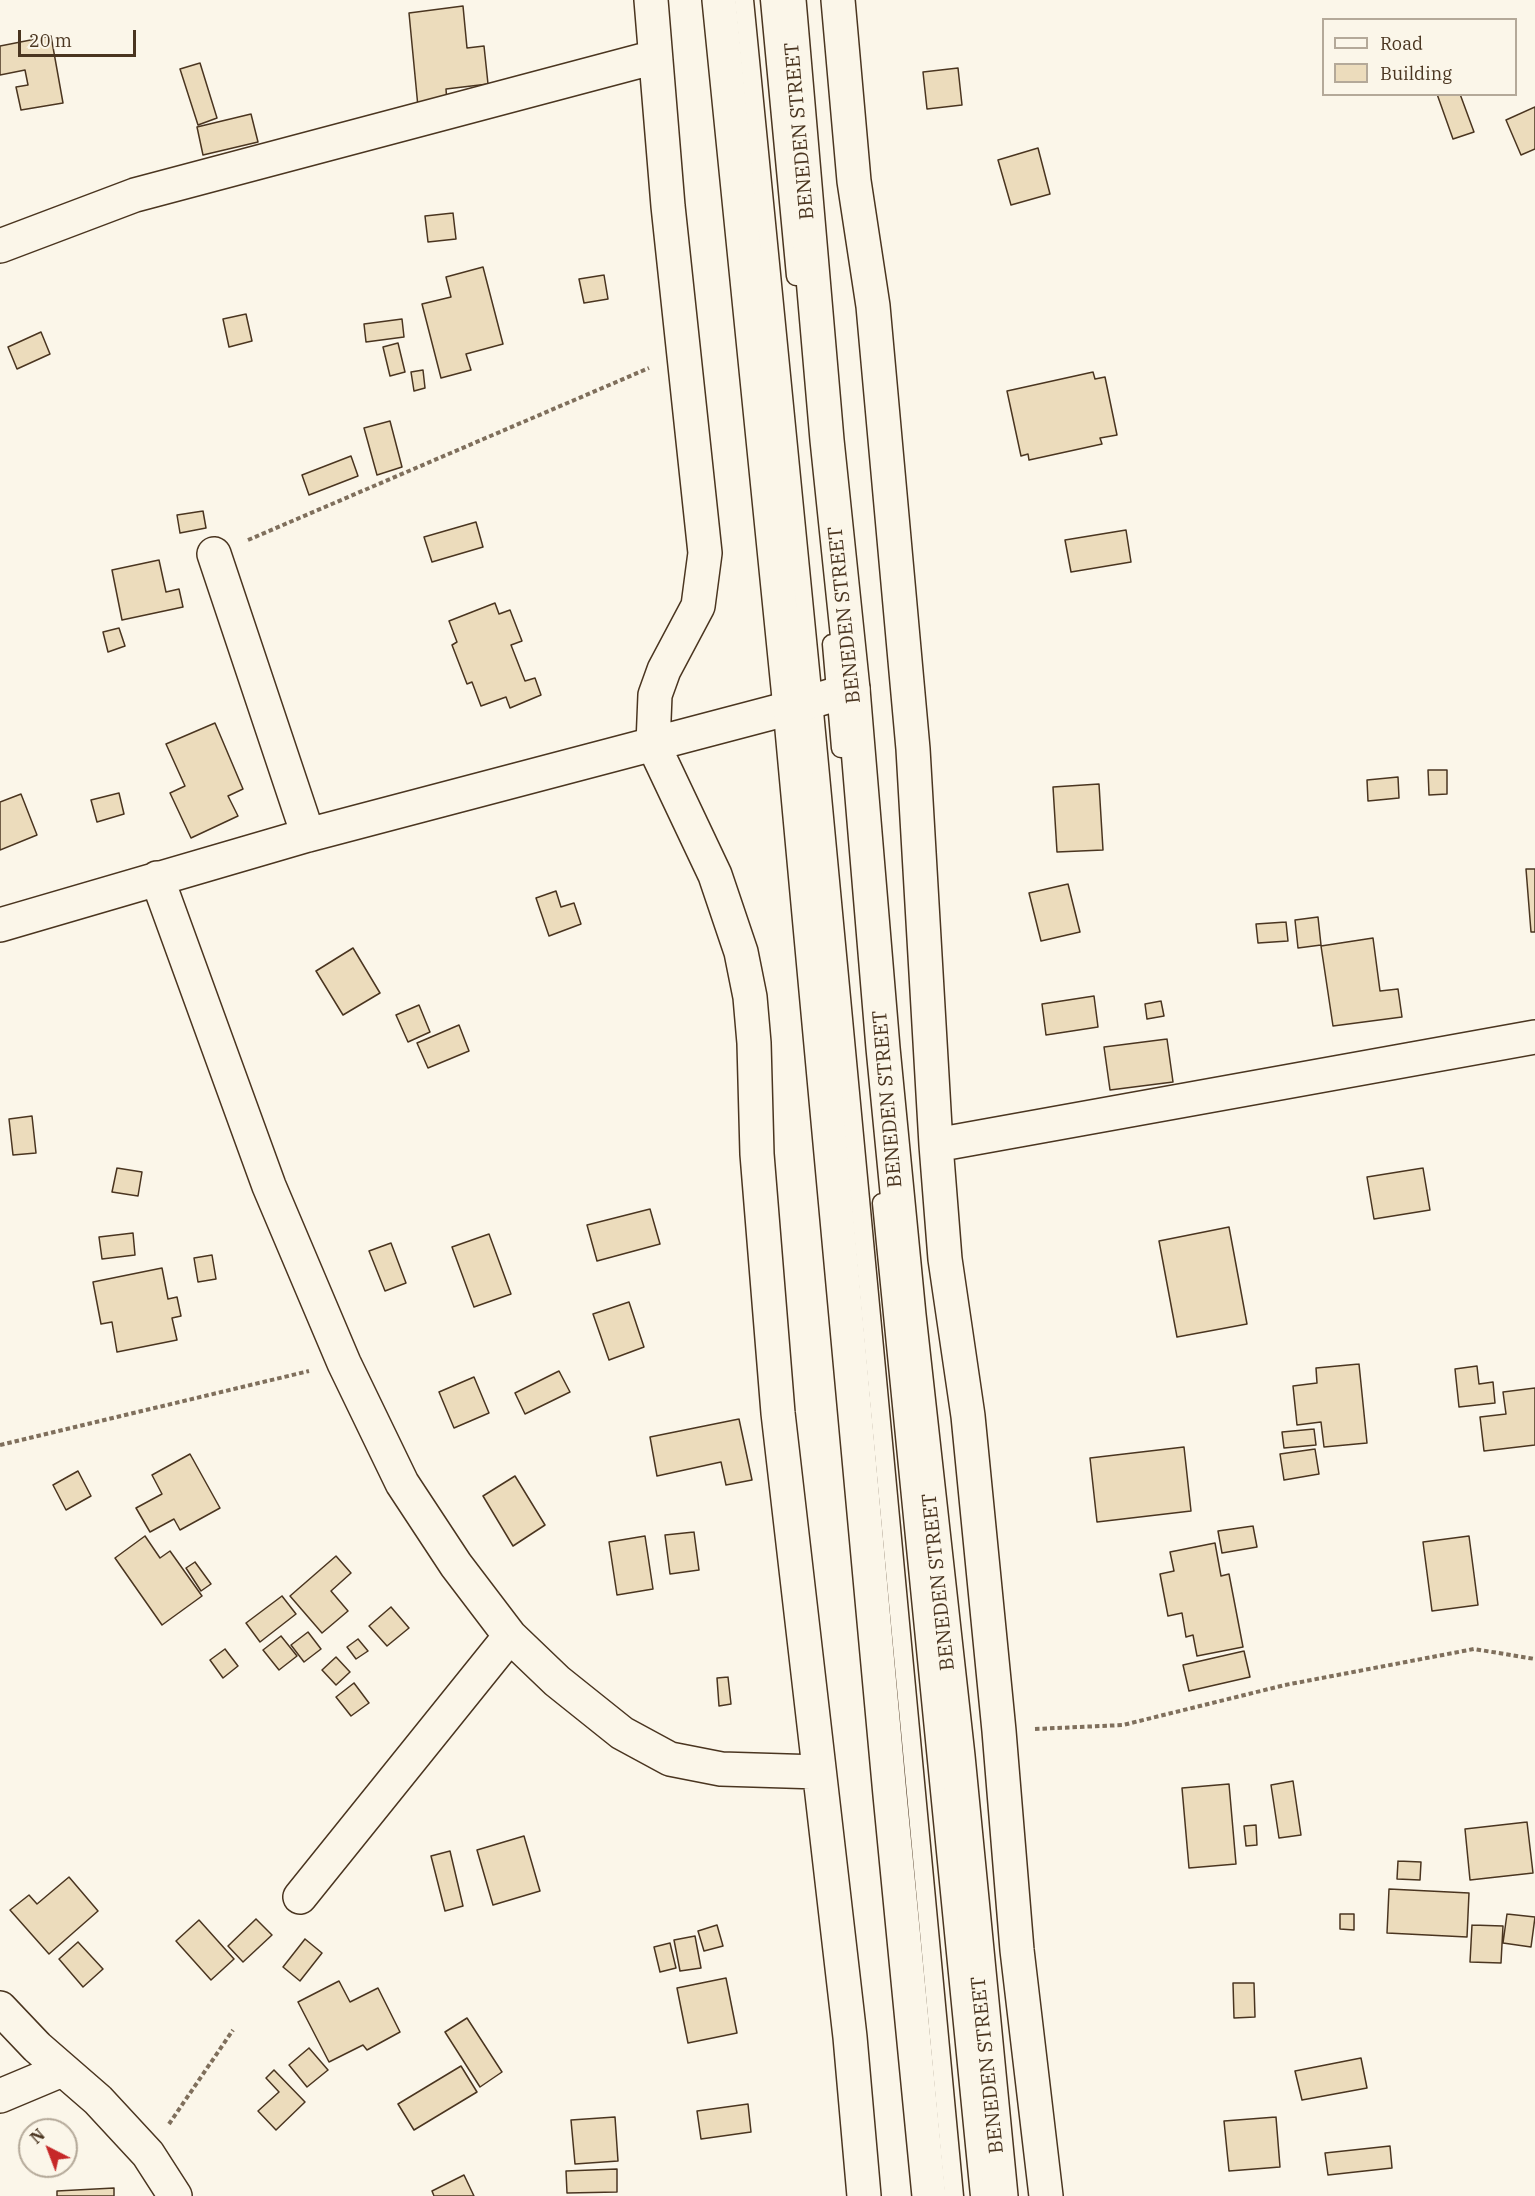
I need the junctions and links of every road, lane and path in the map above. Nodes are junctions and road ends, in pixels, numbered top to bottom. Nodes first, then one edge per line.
1 (651, 0) edge
2 (719, 0) edge
3 (744, 0) edge
4 (770, 0) edge
5 (789, 0) edge
6 (838, 0) edge
7 (655, 57) junction
8 (0, 246) edge
9 (685, 352) junction
10 (214, 554) joint
11 (823, 698) junction
12 (653, 744) junction
13 (308, 835) junction
14 (157, 878) junction
15 (0, 925) edge
16 (1535, 1037) edge
17 (936, 1145) junction
18 (344, 1362) junction
19 (0, 1445) edge
20 (510, 1636) junction
21 (1535, 1659) edge
22 (999, 1731) junction
23 (819, 1772) junction
24 (300, 1898) dead end
25 (0, 2008) edge
26 (233, 2030) dead end
27 (62, 2070) junction
28 (0, 2097) edge
29 (148, 2154) junction
30 (175, 2196) edge
31 (864, 2196) edge
32 (929, 2196) edge
33 (954, 2196) edge
34 (980, 2196) edge
35 (1000, 2196) edge
36 (1046, 2196) edge

1 - 7 street
2 - 11 street, BENEDEN STREET
3 - 11 lane
4 - 11 lane
5 - 11 street, BENEDEN STREET
6 - 17 street
7 - 8 street
7 - 9 street
9 - 10 path
9 - 12 street
10 - 13 street
11 - 12 street
11 - 32 street, BENEDEN STREET
11 - 33 lane
11 - 34 lane
11 - 35 street, BENEDEN STREET
12 - 13 street
12 - 23 street
13 - 14 street
14 - 15 street
14 - 18 street
16 - 17 street
17 - 22 street
18 - 19 path
18 - 20 street
20 - 23 street
20 - 24 street
21 - 22 path
22 - 36 street
23 - 31 street
25 - 27 street
26 - 29 path
27 - 28 street
27 - 29 street
29 - 30 street

